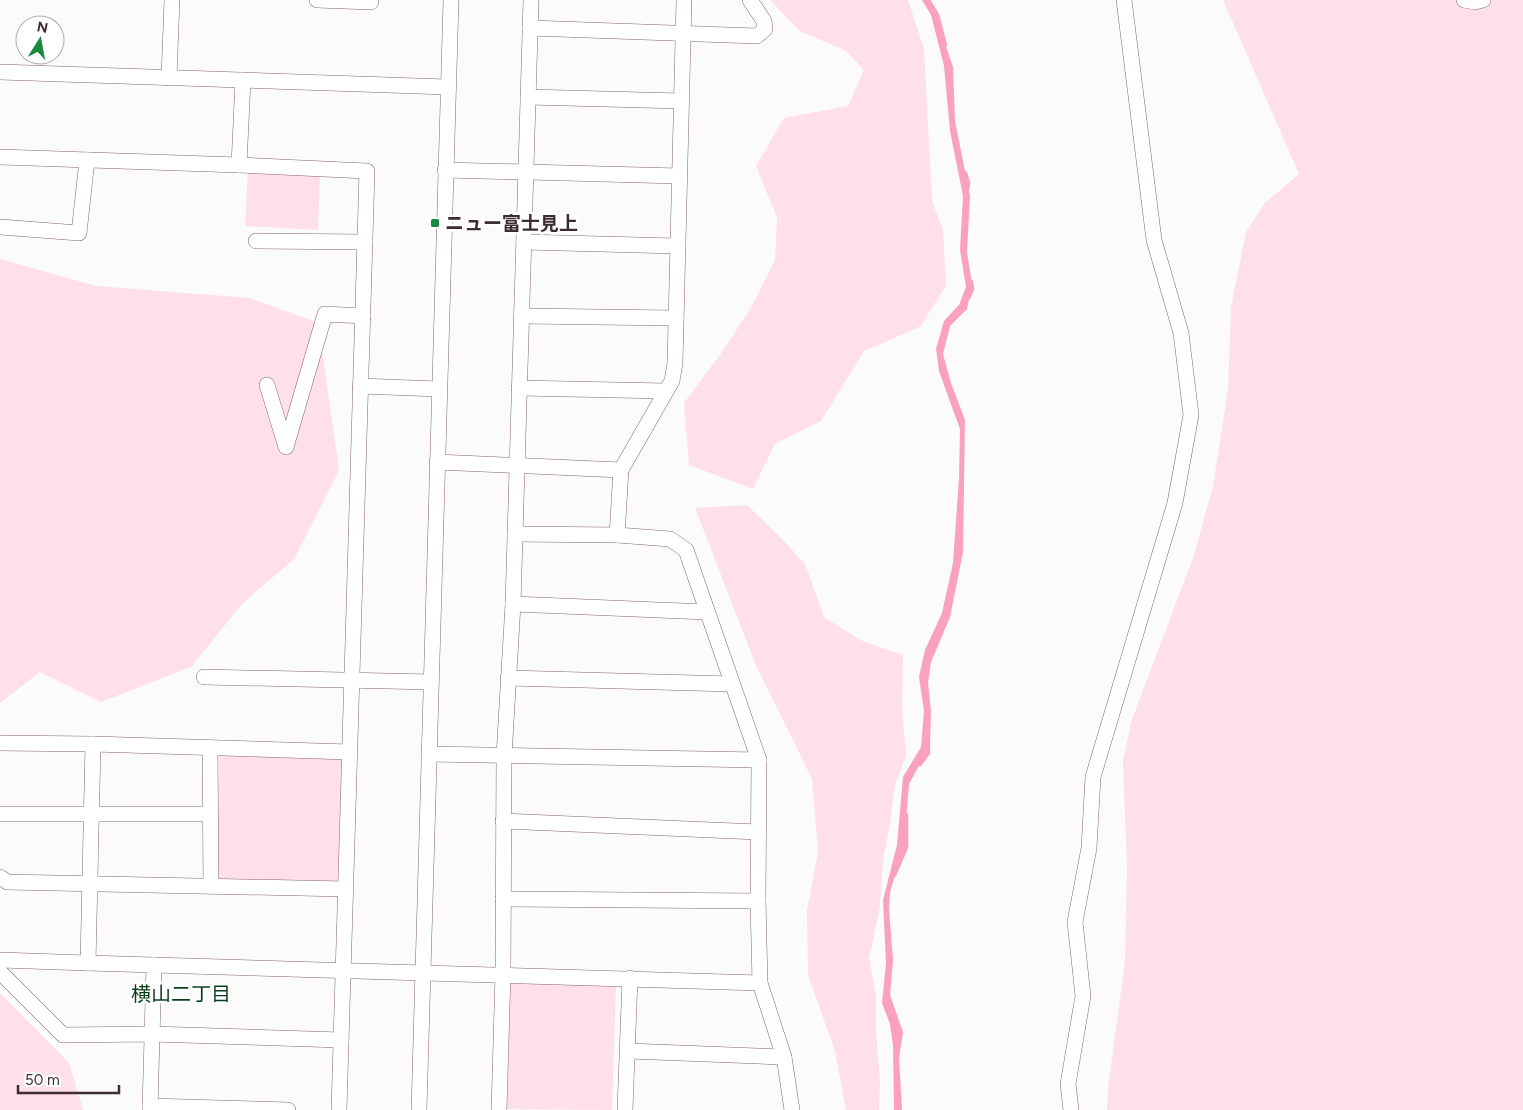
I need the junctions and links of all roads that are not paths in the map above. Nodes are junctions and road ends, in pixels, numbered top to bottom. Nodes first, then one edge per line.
1 (172, 0) edge
2 (317, 0) edge
3 (371, 0) edge
4 (451, 0) edge
5 (530, 0) edge
6 (684, 0) edge
7 (750, 0) edge
8 (1124, 0) edge
9 (1464, 0) edge
10 (1482, 0) edge
11 (530, 28) junction
12 (682, 33) junction
13 (0, 72) edge
14 (169, 78) junction
15 (243, 80) junction
16 (448, 87) junction
17 (528, 97) junction
18 (680, 101) junction
19 (0, 157) edge
20 (86, 160) junction
21 (239, 165) junction
22 (446, 170) junction
23 (526, 172) junction
24 (679, 176) junction
25 (0, 227) edge
26 (256, 240) dead end
27 (365, 242) junction
28 (524, 242) junction
29 (677, 246) junction
30 (362, 316) junction
31 (522, 316) junction
32 (676, 318) junction
33 (267, 385) dead end
34 (360, 386) junction
35 (520, 388) junction
36 (439, 389) junction
37 (666, 392) junction
38 (437, 462) junction
39 (517, 465) junction
40 (621, 470) junction
41 (515, 534) junction
42 (617, 535) junction
43 (513, 604) junction
44 (708, 612) junction
45 (204, 677) dead end
46 (508, 678) junction
47 (352, 680) junction
48 (431, 682) junction
49 (732, 684) junction
50 (0, 743) edge
51 (93, 744) junction
52 (210, 748) junction
53 (349, 752) junction
54 (429, 754) junction
55 (504, 756) junction
56 (758, 760) junction
57 (0, 814) edge
58 (91, 814) junction
59 (210, 814) junction
60 (502, 821) junction
61 (758, 832) junction
62 (0, 877) edge
63 (89, 884) junction
64 (210, 886) junction
65 (346, 889) junction
66 (503, 898) junction
67 (758, 901) junction
68 (0, 960) edge
69 (88, 963) junction
70 (154, 965) junction
71 (343, 970) junction
72 (0, 972) edge
73 (422, 973) junction
74 (503, 974) junction
75 (630, 978) junction
76 (760, 983) junction
77 (152, 1034) junction
78 (341, 1040) junction
79 (628, 1051) junction
80 (784, 1057) junction
81 (150, 1108) edge
82 (288, 1110) edge
83 (339, 1110) edge
84 (419, 1110) edge
85 (499, 1110) edge
86 (625, 1110) edge
87 (792, 1110) edge
88 (1071, 1110) edge

1 - 14 street
2 - 3 street
4 - 16 street
5 - 11 street
6 - 12 street
7 - 12 street
8 - 88 street
9 - 10 street
11 - 12 street
11 - 17 street
12 - 18 street
13 - 14 street
14 - 15 street
15 - 16 street
15 - 21 street
16 - 22 street
17 - 18 street
17 - 23 street
18 - 24 street
19 - 20 street
20 - 21 street
20 - 25 street
21 - 27 street
22 - 23 street
22 - 36 street
23 - 24 street
23 - 28 street
24 - 29 street
26 - 27 street
27 - 30 street
28 - 29 street
28 - 31 street
29 - 32 street
30 - 33 street
30 - 34 street
31 - 32 street
31 - 35 street
32 - 37 street
34 - 36 street
34 - 47 street
35 - 37 street
35 - 39 street
36 - 38 street
37 - 40 street
38 - 39 street
38 - 48 street
39 - 40 street
39 - 41 street
40 - 42 street
41 - 42 street
41 - 43 street
42 - 44 street
43 - 44 street
43 - 46 street
44 - 49 street
45 - 47 street
46 - 49 street
46 - 55 street
47 - 48 street
47 - 53 street
48 - 54 street
49 - 56 street
50 - 51 street
51 - 52 street
51 - 58 street
52 - 53 street
52 - 59 street
53 - 65 street
54 - 55 street
54 - 73 street
55 - 56 street
55 - 60 street
56 - 61 street
57 - 58 street
58 - 59 street
58 - 63 street
59 - 64 street
60 - 61 street
60 - 66 street
61 - 67 street
62 - 63 street
63 - 64 street
63 - 69 street
64 - 65 street
65 - 71 street
66 - 67 street
66 - 74 street
67 - 76 street
68 - 69 street
69 - 70 street
70 - 71 street
70 - 77 street
71 - 73 street
71 - 78 street
72 - 77 street
73 - 74 street
73 - 84 street
74 - 75 street
74 - 85 street
75 - 76 street
75 - 79 street
76 - 80 street
77 - 78 street
77 - 81 street
78 - 83 street
79 - 80 street
79 - 86 street
80 - 87 street
81 - 82 street

